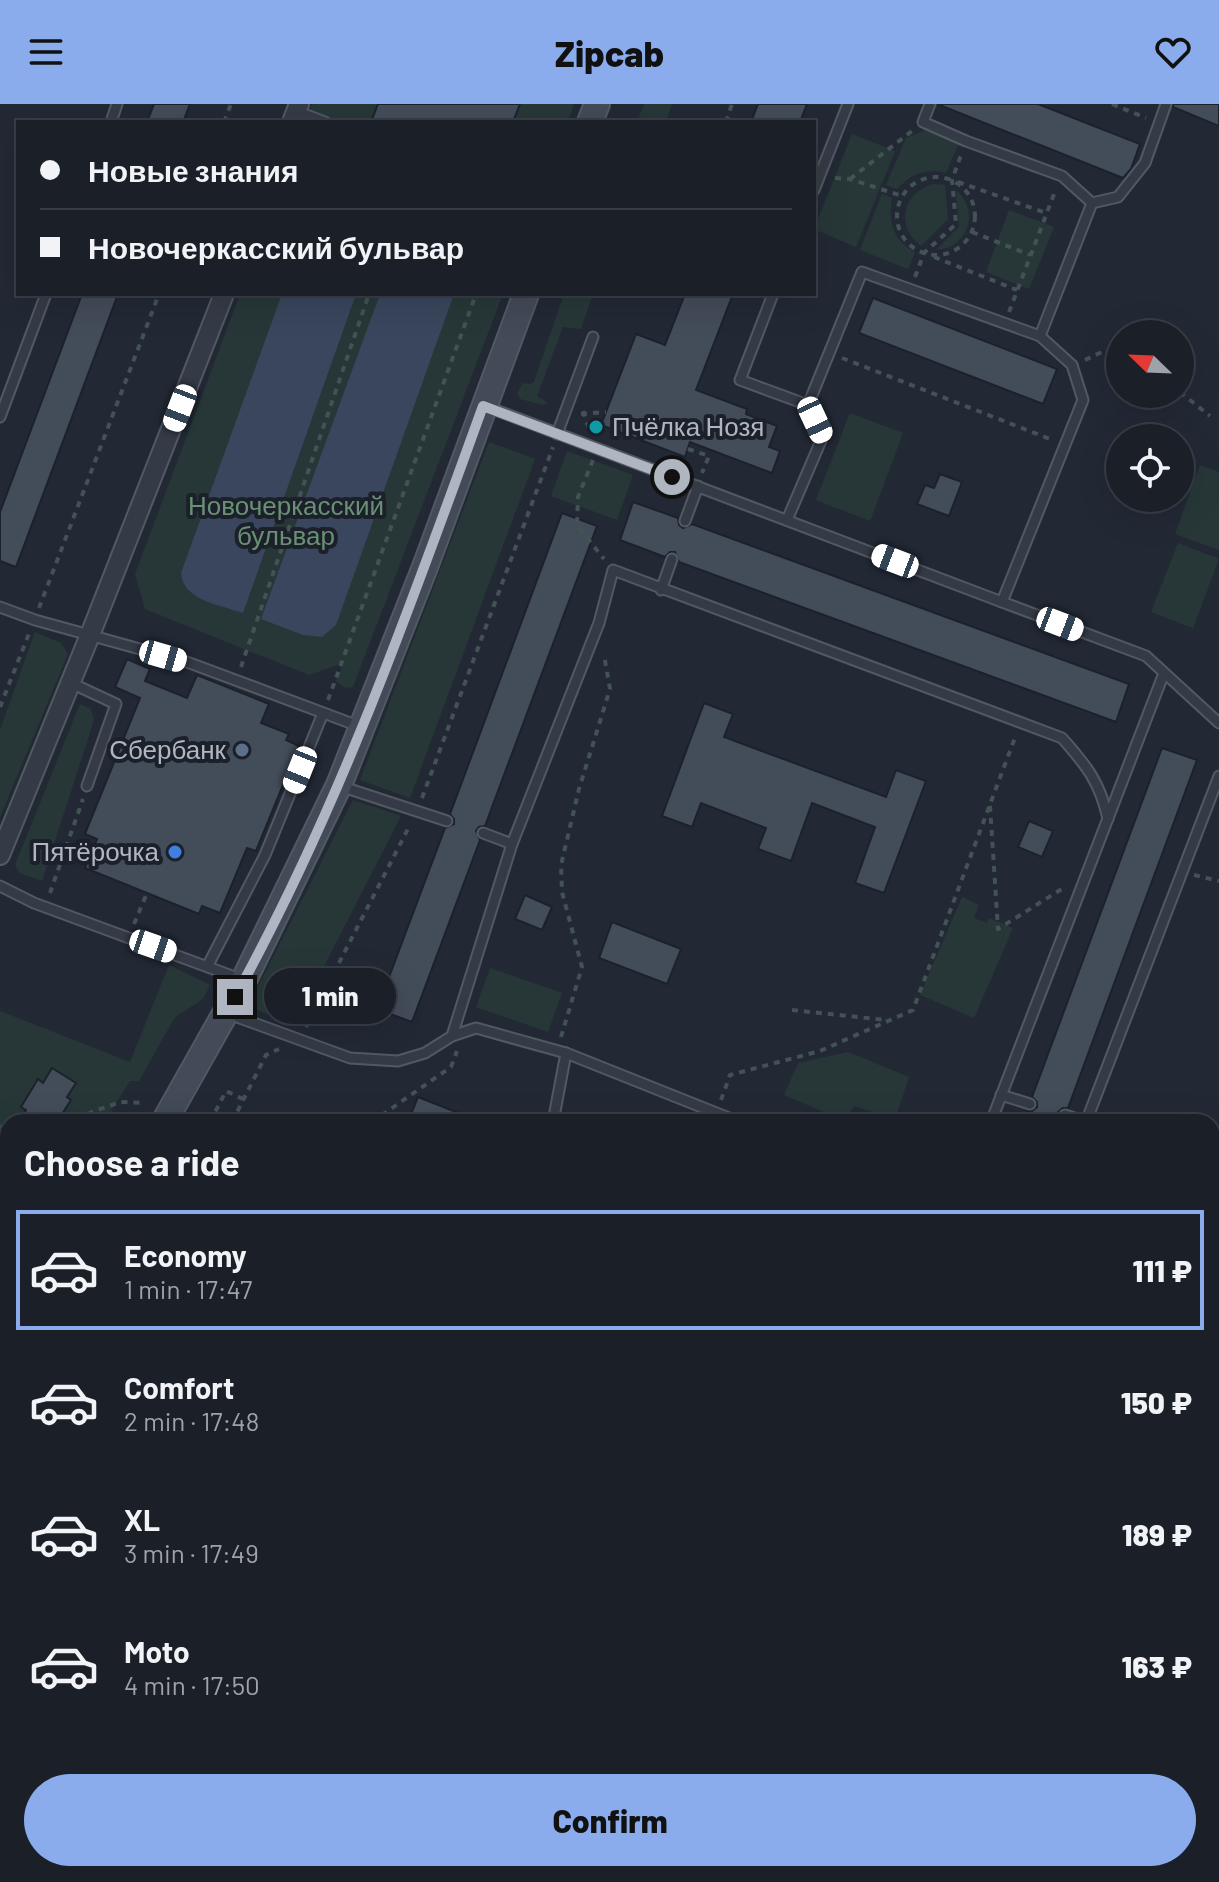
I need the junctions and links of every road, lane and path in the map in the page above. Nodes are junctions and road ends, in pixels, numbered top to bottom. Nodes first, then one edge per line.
1 (848, 104) edge
2 (930, 104) edge
3 (1112, 104) edge
4 (1166, 104) edge
5 (296, 112) edge
6 (319, 120) edge
7 (923, 122) junction
8 (1158, 123) junction
9 (966, 141) junction
10 (1062, 176) junction
11 (952, 180) junction
12 (816, 185) edge
13 (902, 196) junction
14 (1092, 203) junction
15 (1046, 213) junction
16 (972, 232) junction
17 (924, 253) junction
18 (1030, 255) junction
19 (909, 290) junction
20 (1017, 290) junction
21 (45, 296) edge
22 (158, 296) edge
23 (223, 296) edge
24 (368, 296) edge
25 (475, 296) edge
26 (525, 296) edge
27 (772, 296) edge
28 (1003, 325) junction
29 (1040, 336) junction
30 (593, 337) dead end
31 (1106, 350) edge
32 (829, 353) junction
33 (1072, 365) junction
34 (1194, 403) edge
35 (808, 405) junction
36 (483, 406) junction
37 (1210, 416) dead end
38 (0, 417) edge
39 (557, 434) junction
40 (1065, 445) junction
41 (597, 449) junction
42 (688, 449) dead end
43 (698, 486) junction
44 (787, 520) junction
45 (685, 521) dead end
46 (672, 559) dead end
47 (613, 570) junction
48 (661, 590) junction
49 (1002, 602) junction
50 (0, 607) edge
51 (35, 620) junction
52 (599, 623) junction
53 (90, 635) junction
54 (1164, 673) junction
55 (236, 681) junction
56 (71, 683) junction
57 (0, 707) edge
58 (323, 713) junction
59 (1020, 723) junction
60 (1219, 723) edge
61 (364, 728) junction
62 (1219, 776) edge
63 (339, 785) junction
64 (87, 786) joint
65 (990, 803) junction
66 (417, 811) junction
67 (1108, 819) junction
68 (447, 821) dead end
69 (483, 833) dead end
70 (512, 844) junction
71 (2, 848) edge
72 (1182, 872) junction
73 (1087, 874) junction
74 (1219, 881) edge
75 (0, 886) edge
76 (147, 893) dead end
77 (45, 907) junction
78 (129, 937) junction
79 (208, 965) junction
80 (244, 980) junction
81 (792, 1010) dead end
82 (226, 1013) junction
83 (889, 1021) junction
84 (457, 1035) junction
85 (299, 1040) junction
86 (561, 1052) junction
87 (1001, 1095) junction
88 (243, 1099) junction
89 (144, 1103) dead end
90 (1030, 1104) dead end
91 (716, 1113) joint
92 (87, 1114) edge
93 (169, 1114) edge
94 (214, 1114) edge
95 (236, 1114) edge
96 (383, 1114) edge
97 (554, 1114) edge
98 (994, 1114) edge
99 (1089, 1114) edge

1 - 12 lane
2 - 7 lane
3 - 8 path
4 - 8 lane
5 - 6 lane
7 - 9 lane
7 - 13 path
8 - 14 lane
9 - 10 lane
9 - 11 path
10 - 14 lane
10 - 15 path
11 - 13 path
11 - 15 path
11 - 16 path
11 - 17 path
13 - 17 path
14 - 29 lane
15 - 18 path
16 - 17 path
16 - 18 path
17 - 19 path
17 - 20 path
18 - 20 path
19 - 28 lane
19 - 32 lane
20 - 28 path
21 - 38 lane
22 - 51 path
23 - 53 street
24 - 55 path
25 - 58 path
26 - 36 street
27 - 35 lane
28 - 29 lane
29 - 33 lane
30 - 39 lane
31 - 33 path
32 - 35 lane
32 - 40 path
33 - 40 lane
34 - 37 path
35 - 44 lane
36 - 39 lane
36 - 61 street
39 - 41 lane
39 - 66 path
40 - 49 lane
41 - 43 lane
41 - 47 path
42 - 43 path
43 - 44 lane
43 - 45 lane
44 - 49 lane
46 - 48 lane
47 - 48 lane
47 - 52 lane
48 - 59 lane
49 - 54 lane
50 - 51 lane
51 - 53 lane
51 - 57 path
52 - 70 lane
52 - 86 path
53 - 55 lane
53 - 56 street
54 - 60 lane
54 - 67 lane
55 - 58 lane
56 - 64 lane
56 - 71 street
58 - 61 lane
58 - 79 lane
59 - 65 path
59 - 67 lane
61 - 63 street
62 - 72 lane
63 - 66 lane
63 - 80 street
64 - 77 path
65 - 73 path
65 - 83 path
66 - 68 lane
66 - 85 path
67 - 73 lane
69 - 70 lane
70 - 84 lane
72 - 74 path
72 - 99 lane
73 - 87 lane
75 - 77 lane
76 - 78 path
77 - 78 lane
78 - 79 lane
79 - 80 lane
80 - 82 street
81 - 83 path
82 - 85 lane
82 - 93 street
83 - 91 path
84 - 85 lane
84 - 86 lane
84 - 96 path
85 - 88 path
86 - 91 lane
86 - 97 lane
87 - 90 lane
87 - 98 lane
88 - 94 path
88 - 95 path
89 - 92 path

